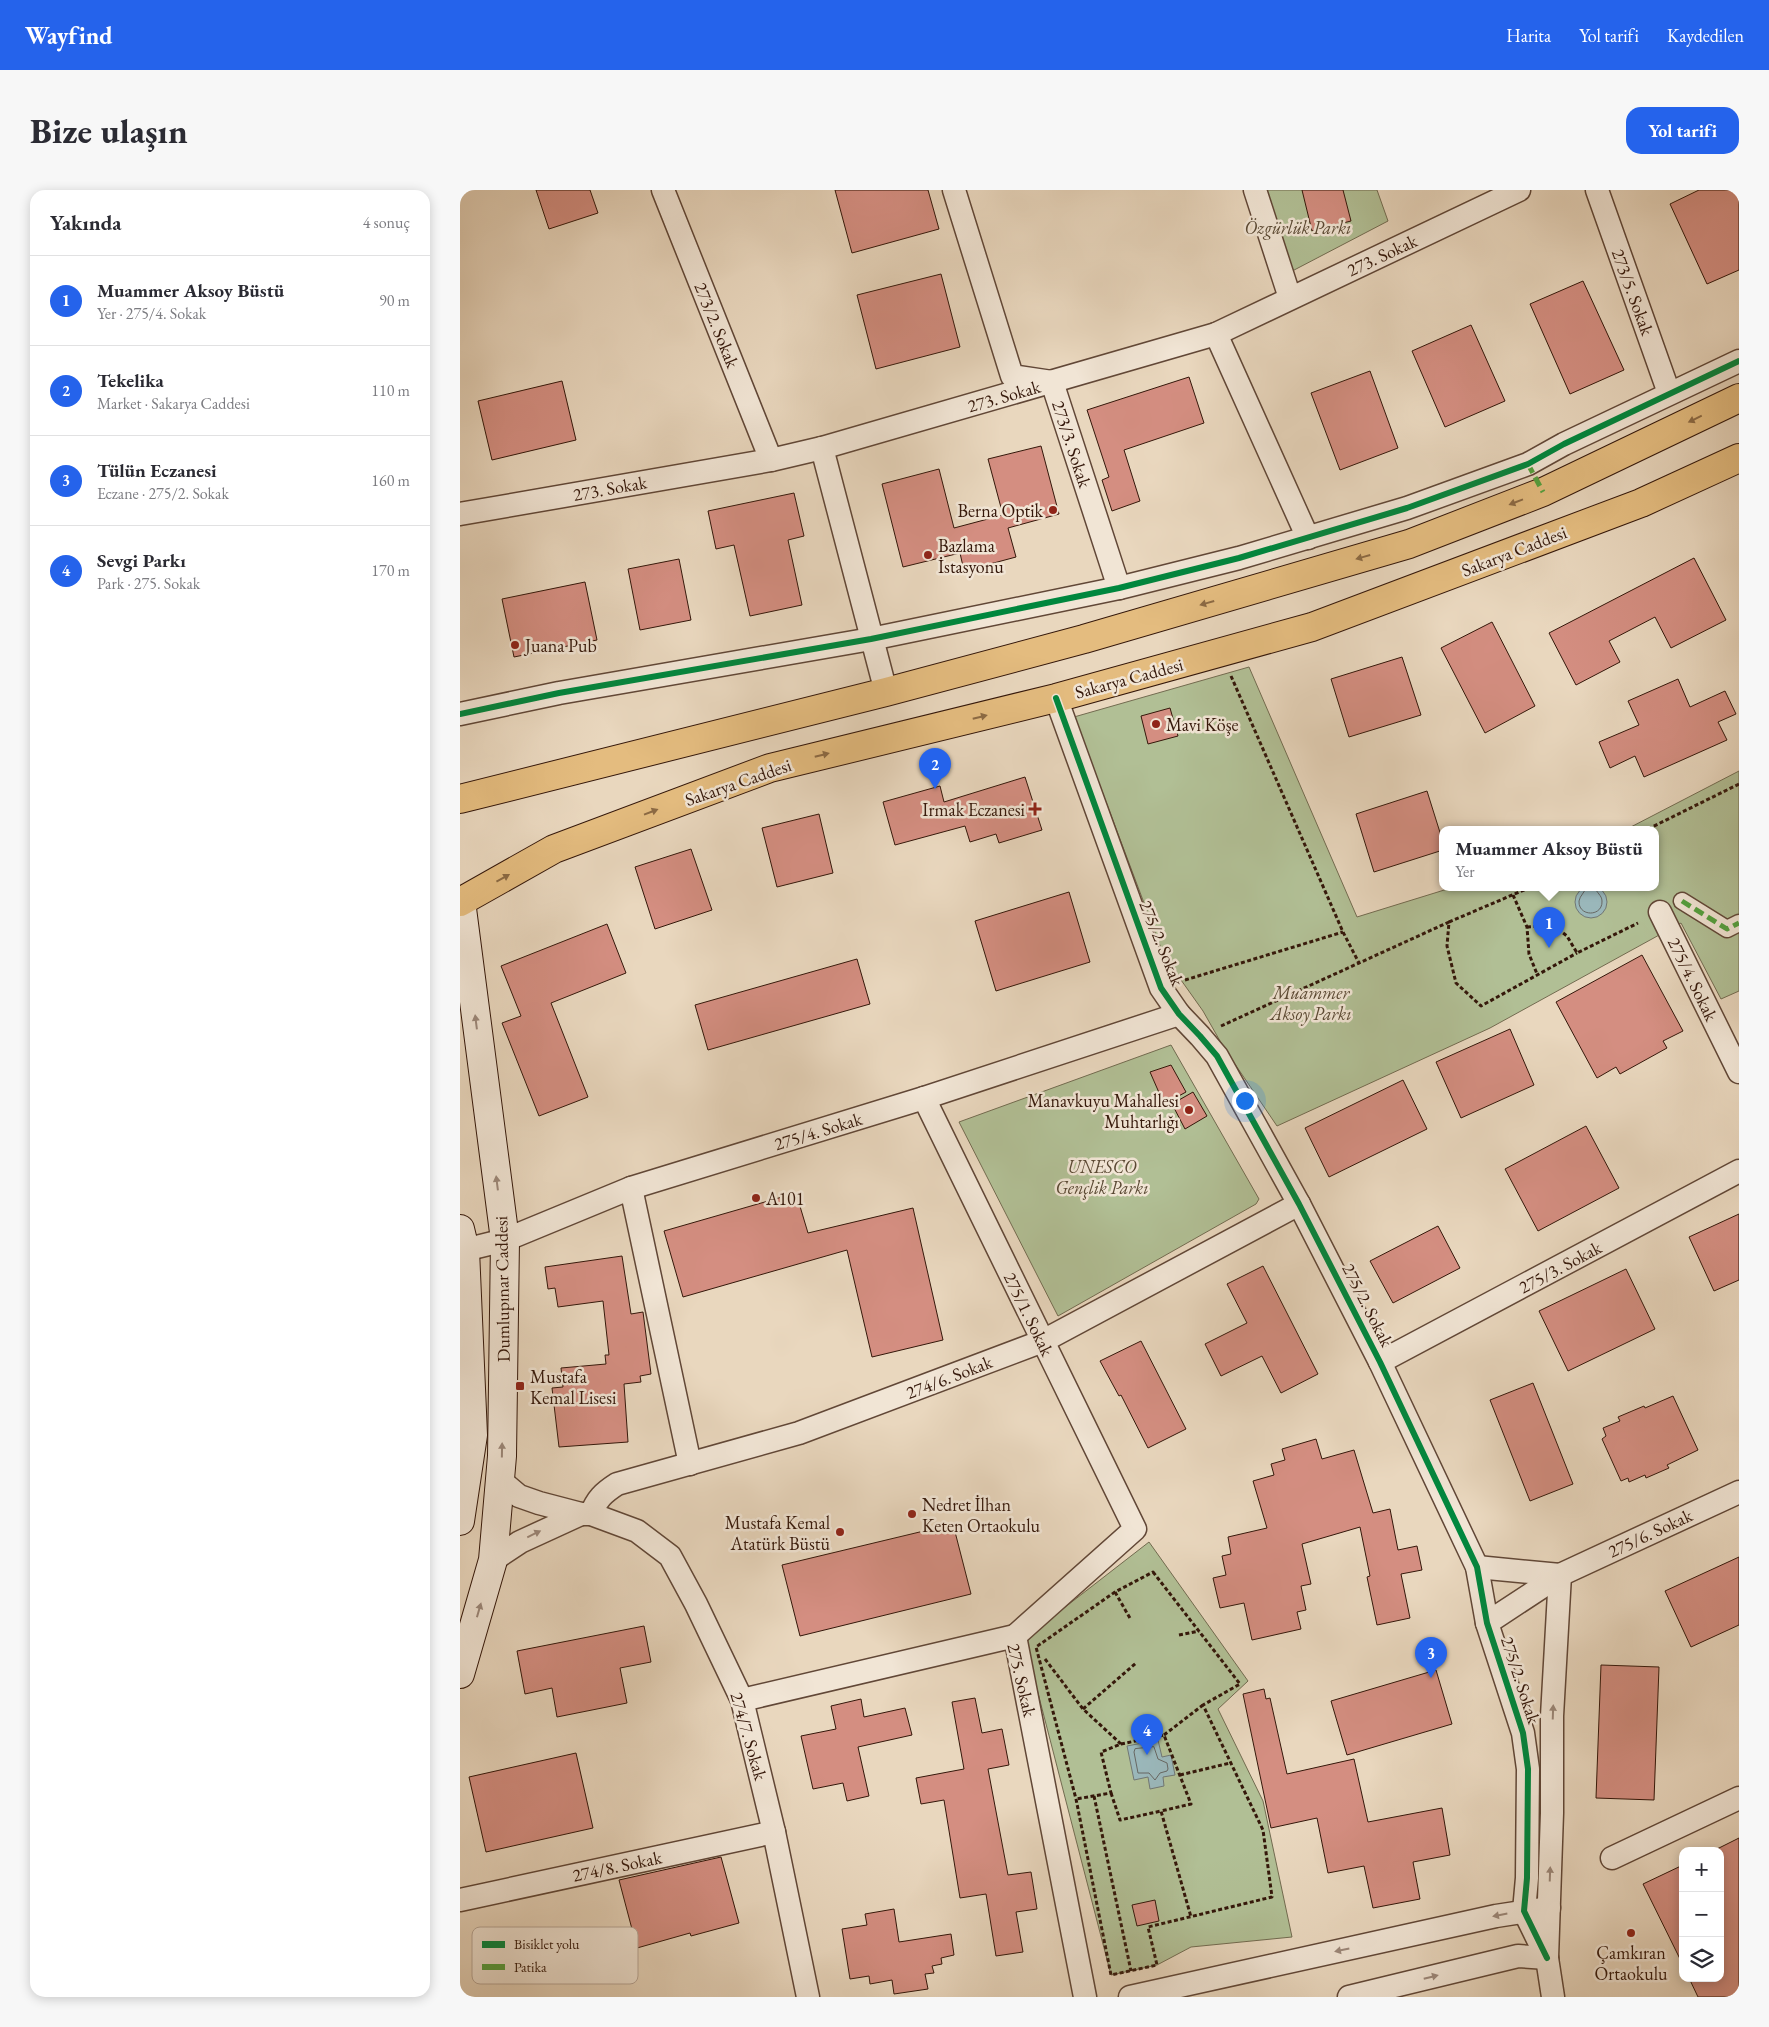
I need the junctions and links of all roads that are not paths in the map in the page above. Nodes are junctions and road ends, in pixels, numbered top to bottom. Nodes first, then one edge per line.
1 (664, 190) edge
2 (954, 190) edge
3 (1255, 190) edge
4 (1519, 190) edge
5 (1597, 190) edge
6 (1290, 298) junction
7 (1216, 334) junction
8 (1739, 361) edge
9 (1052, 382) junction
10 (1669, 393) junction
11 (1739, 398) edge
12 (822, 448) junction
13 (1739, 458) edge
14 (771, 460) junction
15 (1528, 464) junction
16 (1543, 492) junction
17 (460, 514) edge
18 (1308, 538) junction
19 (1119, 588) junction
20 (871, 639) junction
21 (886, 692) junction
22 (1056, 698) junction
23 (460, 714) edge
24 (460, 799) edge
25 (460, 886) edge
26 (1682, 901) dead end
27 (460, 902) edge
28 (1660, 912) road end
29 (1739, 923) edge
30 (1179, 1014) junction
31 (1739, 1072) edge
32 (924, 1098) junction
33 (1739, 1171) edge
34 (631, 1188) junction
35 (1299, 1204) junction
36 (504, 1240) junction
37 (462, 1243) edge
38 (1043, 1341) junction
39 (1380, 1362) junction
40 (690, 1464) junction
41 (500, 1480) junction
42 (1739, 1492) edge
43 (586, 1514) junction
44 (460, 1521) edge
45 (493, 1560) junction
46 (1477, 1566) junction
47 (1560, 1575) junction
48 (1487, 1622) junction
49 (1023, 1645) junction
50 (460, 1674) edge
51 (742, 1700) junction
52 (1739, 1798) edge
53 (774, 1832) junction
54 (1612, 1858) dead end
55 (460, 1900) edge
56 (1548, 1908) junction
57 (1524, 1911) junction
58 (1546, 1958) junction
59 (808, 1997) edge
60 (1084, 1997) edge
61 (1130, 1997) edge
62 (1349, 1997) edge
63 (1552, 1997) edge

1 - 14 street, 273/2. Sokak
2 - 9 street, 273/3. Sokak
3 - 6 street
4 - 6 street, 273. Sokak
5 - 10 street, 273/5. Sokak
6 - 7 street, 273. Sokak
7 - 9 street, 273. Sokak
7 - 18 street
8 - 10 street
9 - 12 street, 273. Sokak
9 - 19 street, 273/3. Sokak
10 - 15 street
11 -> 16 main road
12 - 14 street, 273. Sokak
12 - 20 street
13 - 22 main road, Sakarya Caddesi
14 - 17 street, 273. Sokak
15 - 16 street
15 - 18 street
16 -> 21 main road
18 - 19 street
19 - 20 street
20 - 21 street
20 - 23 street
21 - 24 main road
27 -> 22 main road, Sakarya Caddesi
22 - 30 street, 275/2. Sokak
25 - 27 main road
26 - 29 street
36 -> 27 main road, Dumlupınar Caddesi
28 - 31 street, 275/4. Sokak
30 - 32 street, 275/4. Sokak
30 - 35 street, 275/2. Sokak
32 - 34 street, 275/4. Sokak
32 - 38 street, 275/1. Sokak
33 - 39 street, 275/3. Sokak
34 - 36 street, 275/4. Sokak
34 - 40 street
35 - 38 street, 274/6. Sokak
35 - 39 street, 275/2. Sokak
36 - 37 street, 275/4. Sokak
41 -> 36 main road, Dumlupınar Caddesi
37 - 44 main road, Dumlupınar Caddesi
38 - 40 street, 274/6. Sokak
38 - 49 street, 275/1. Sokak
39 - 46 street, 275/2. Sokak
40 - 43 street, 274/6. Sokak
41 - 43 street, 274/7. Sokak
41 - 45 main road, Dumlupınar Caddesi
42 - 47 street, 275/6. Sokak
45 -> 43 street
43 - 51 street, 274/7. Sokak
50 -> 45 main road, Dumlupınar Caddesi
46 - 47 street
46 - 48 street, 275/2. Sokak
47 - 48 street, 275/2. Sokak
56 -> 47 street, 275/2. Sokak
48 - 57 street, 275/2. Sokak
49 - 51 street, 275. Sokak
49 - 60 street, 275. Sokak
51 - 53 street, 274/7. Sokak
52 - 54 street
53 - 55 street, 274/8. Sokak
53 - 59 street, 274/7. Sokak
56 - 57 street
56 - 58 street, 275/2. Sokak
57 - 58 street, 275/2. Sokak
57 -> 61 street
62 -> 58 street
58 - 63 street, 275/2. Sokak

